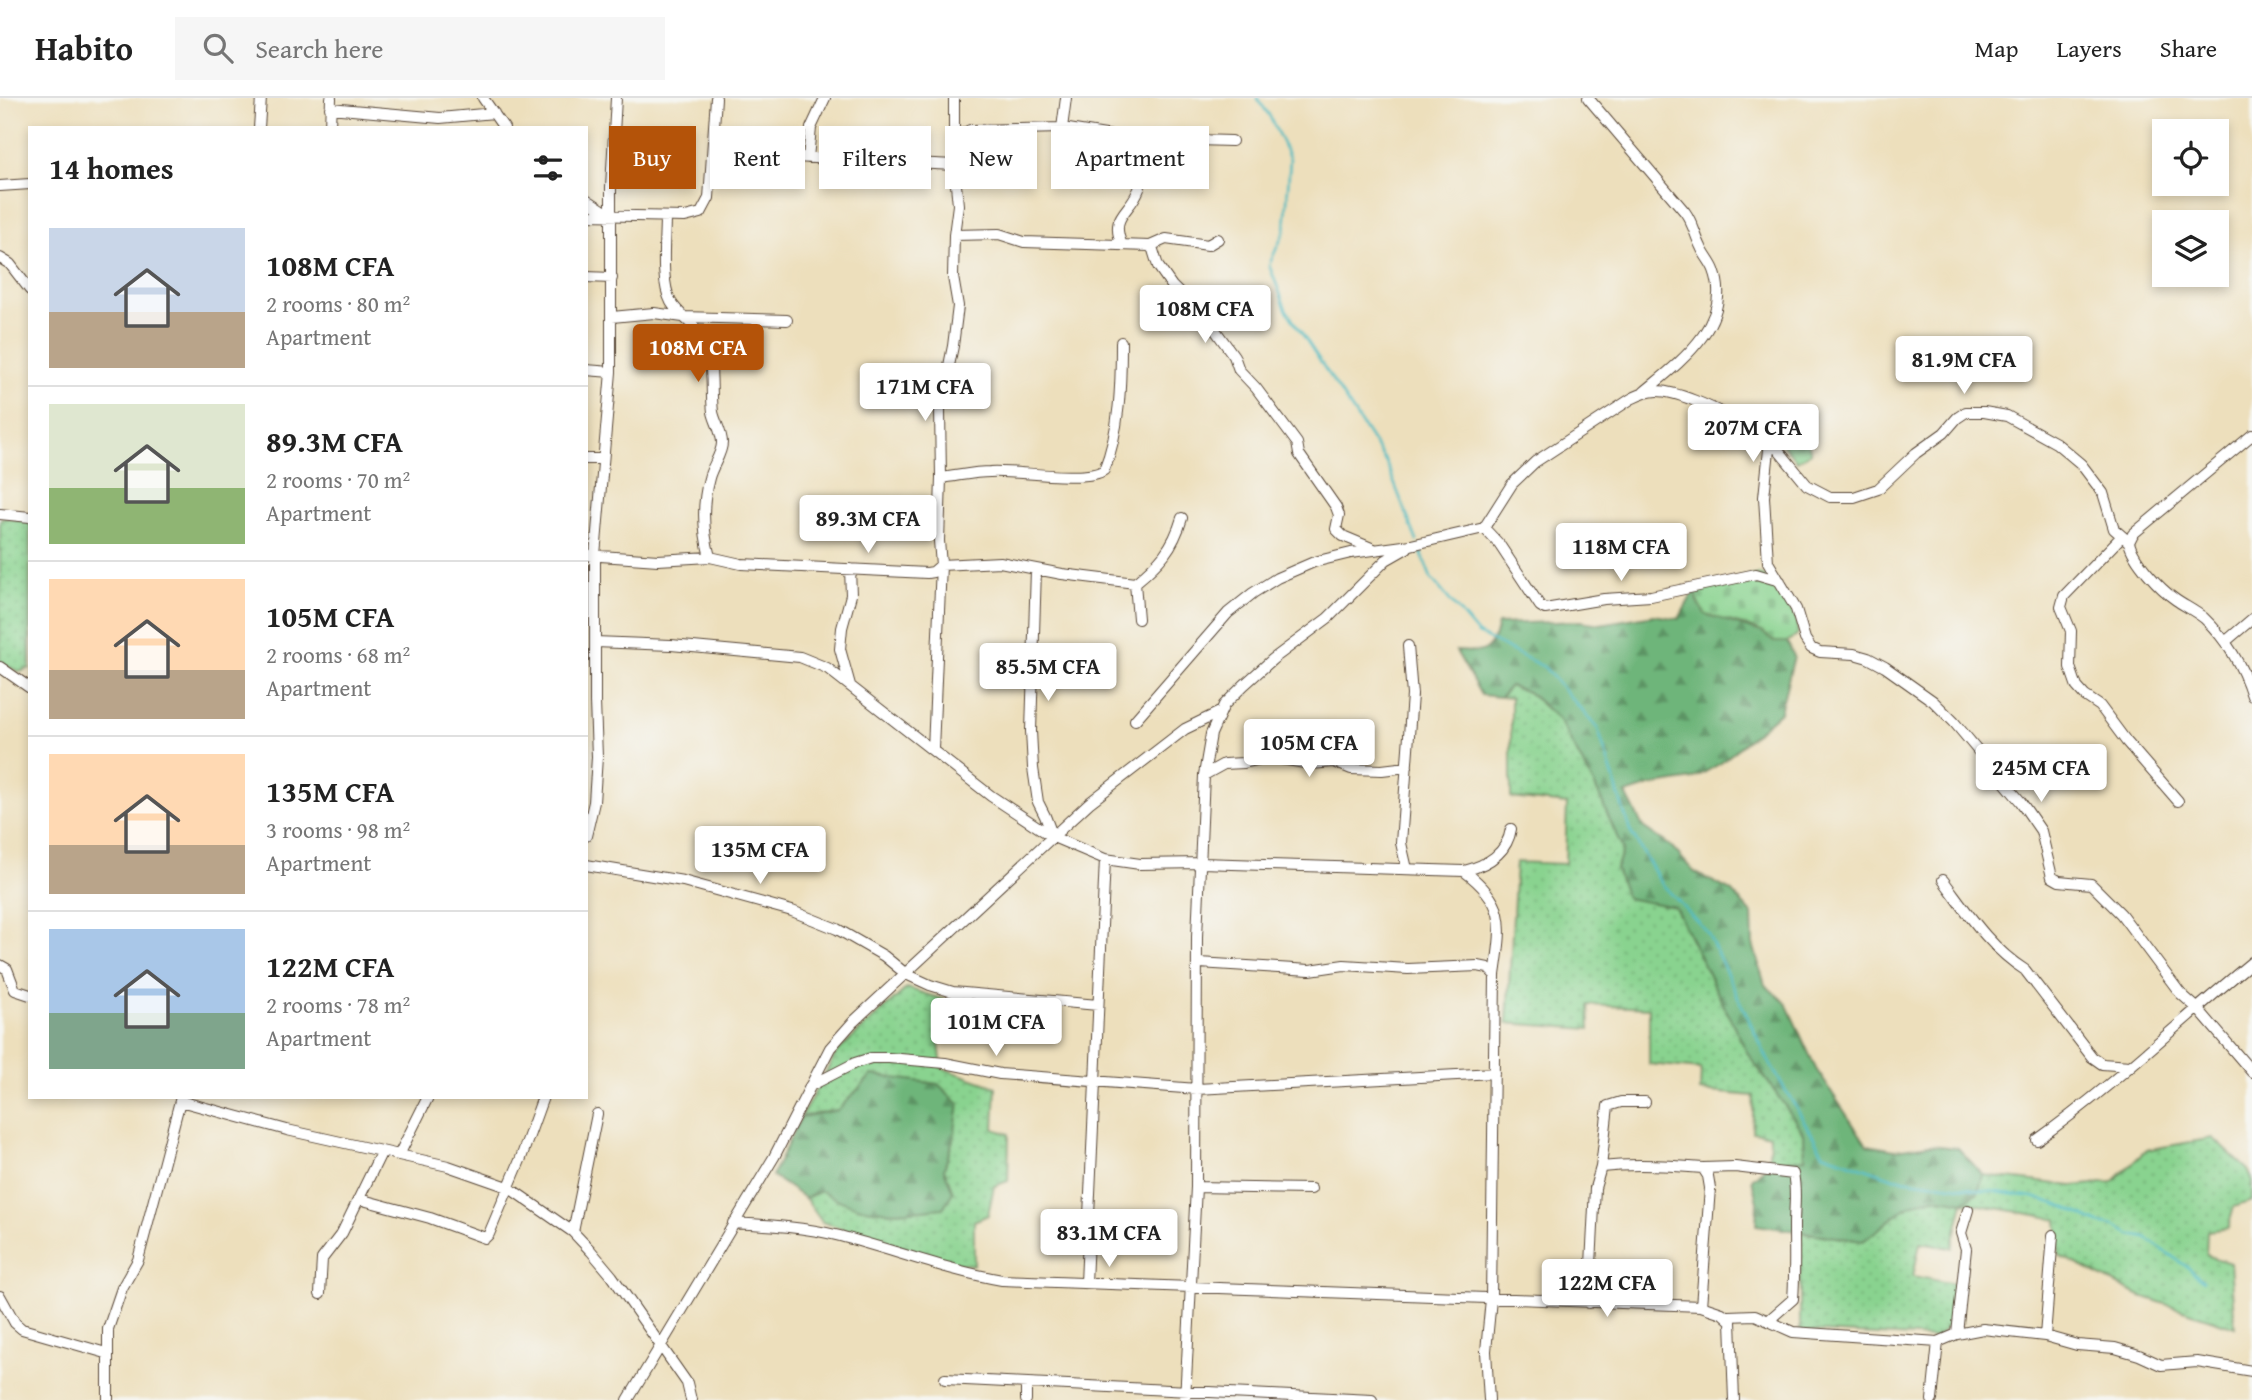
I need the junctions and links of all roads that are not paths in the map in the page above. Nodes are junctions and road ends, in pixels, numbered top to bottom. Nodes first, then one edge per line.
1 (261, 98) edge
2 (483, 98) edge
3 (616, 98) edge
4 (716, 98) edge
5 (825, 98) edge
6 (954, 98) edge
7 (1066, 98) edge
8 (1588, 98) edge
9 (330, 103) edge
10 (494, 113) junction
11 (260, 126) edge
12 (330, 126) edge
13 (503, 126) edge
14 (714, 126) edge
15 (954, 126) edge
16 (1062, 126) edge
17 (1209, 140) edge
18 (1232, 141) dead end
19 (805, 158) edge
20 (808, 158) junction
21 (945, 165) edge
22 (28, 184) edge
23 (0, 186) edge
24 (710, 187) edge
25 (956, 189) edge
26 (1138, 189) edge
27 (588, 200) edge
28 (588, 215) edge
29 (612, 216) junction
30 (665, 217) junction
31 (954, 235) junction
32 (1218, 239) dead end
33 (1122, 245) junction
34 (1150, 246) junction
35 (0, 258) edge
36 (588, 277) edge
37 (612, 278) junction
38 (28, 287) edge
39 (612, 317) junction
40 (683, 317) junction
41 (787, 320) dead end
42 (1121, 342) dead end
43 (588, 370) edge
44 (611, 372) junction
45 (1644, 393) junction
46 (2252, 435) edge
47 (1770, 440) junction
48 (588, 459) edge
49 (603, 459) junction
50 (941, 478) junction
51 (0, 514) edge
52 (28, 517) edge
53 (1182, 518) dead end
54 (1484, 528) junction
55 (2126, 539) junction
56 (1411, 545) junction
57 (1374, 549) junction
58 (591, 555) edge
59 (710, 557) junction
60 (1386, 560) junction
61 (941, 565) junction
62 (850, 569) junction
63 (1036, 569) junction
64 (1780, 581) junction
65 (1135, 583) junction
66 (2252, 619) edge
67 (1138, 620) dead end
68 (595, 642) junction
69 (2225, 642) junction
70 (1408, 646) dead end
71 (0, 667) edge
72 (28, 685) edge
73 (850, 685) junction
74 (2252, 696) edge
75 (1220, 712) junction
76 (1135, 720) dead end
77 (933, 749) junction
78 (1407, 767) junction
79 (1204, 775) junction
80 (2178, 801) dead end
81 (1038, 802) junction
82 (1014, 811) junction
83 (588, 828) edge
84 (1511, 829) dead end
85 (1053, 837) junction
86 (1105, 859) junction
87 (1200, 863) junction
88 (588, 865) edge
89 (1407, 869) junction
90 (1464, 871) junction
91 (1943, 880) dead end
92 (2252, 962) edge
93 (1199, 963) junction
94 (0, 965) edge
95 (906, 974) junction
96 (1495, 975) junction
97 (28, 994) edge
98 (1098, 1005) junction
99 (2197, 1009) junction
100 (2130, 1066) junction
101 (2252, 1072) edge
102 (1493, 1073) junction
103 (1095, 1080) junction
104 (809, 1087) junction
105 (1197, 1089) junction
106 (181, 1099) edge
107 (427, 1099) edge
108 (542, 1099) edge
109 (1645, 1102) dead end
110 (597, 1114) dead end
111 (2037, 1140) dead end
112 (381, 1153) junction
113 (399, 1155) junction
114 (1601, 1167) junction
115 (1703, 1168) junction
116 (508, 1187) junction
117 (1196, 1187) junction
118 (1311, 1189) dead end
119 (359, 1199) junction
120 (1968, 1210) dead end
121 (733, 1223) junction
122 (573, 1232) junction
123 (2053, 1235) dead end
124 (1086, 1283) junction
125 (1190, 1289) junction
126 (320, 1294) dead end
127 (0, 1296) edge
128 (1491, 1299) junction
129 (1588, 1303) junction
130 (1701, 1306) junction
131 (1728, 1316) junction
132 (1769, 1321) junction
133 (1956, 1334) junction
134 (2045, 1336) junction
135 (1938, 1342) junction
136 (660, 1345) junction
137 (106, 1353) junction
138 (2252, 1371) edge
139 (945, 1380) dead end
140 (1026, 1384) junction
141 (1185, 1396) edge
142 (108, 1400) edge
143 (628, 1400) edge
144 (691, 1400) edge
145 (1026, 1400) edge
146 (1372, 1400) edge
147 (1489, 1400) edge
148 (1734, 1400) edge
149 (1932, 1400) edge

1 - 11 street
2 - 10 street
3 - 29 street
4 - 14 street
5 - 20 street
6 - 15 street
7 - 16 street
8 - 45 street
9 - 10 street
9 - 12 street
10 - 13 street
17 - 18 street
19 - 20 street
20 - 21 street
22 - 23 street
24 - 30 street
25 - 31 street
26 - 33 street
27 - 29 street
28 - 29 street
29 - 30 street
29 - 37 street
30 - 40 street
31 - 33 street
31 - 50 street
32 - 34 street
33 - 34 street
34 - 57 street
35 - 38 street
36 - 37 street
37 - 39 street
39 - 40 street
39 - 44 street
40 - 41 street
40 - 59 street
42 - 50 street
43 - 44 street
44 - 49 street
45 - 47 street
45 - 54 street
46 - 55 street
47 - 55 street
47 - 64 street
48 - 49 street
49 - 58 street
50 - 61 street
51 - 52 street
53 - 65 street
54 - 56 street
54 - 64 street
55 - 69 street
55 - 80 street
56 - 57 street
56 - 60 street
57 - 60 street
57 - 76 street
58 - 59 street
58 - 68 street
59 - 62 street
60 - 75 street
61 - 62 street
61 - 63 street
61 - 77 street
62 - 73 street
63 - 65 street
63 - 81 street
64 - 99 street
65 - 67 street
66 - 69 street
68 - 73 street
68 - 83 street
69 - 74 street
70 - 78 street
71 - 72 street
73 - 77 street
75 - 79 street
75 - 85 street
77 - 82 street
78 - 79 street
78 - 89 street
79 - 87 street
81 - 82 street
81 - 85 street
82 - 85 street
84 - 90 street
85 - 86 street
85 - 95 street
86 - 87 street
86 - 98 street
87 - 89 street
87 - 93 street
88 - 95 street
89 - 90 street
90 - 96 street
91 - 100 street
92 - 99 street
93 - 96 street
93 - 105 street
94 - 97 street
95 - 98 street
95 - 104 street
96 - 102 street
98 - 103 street
99 - 100 street
99 - 101 street
100 - 111 street
102 - 105 street
102 - 128 street
103 - 104 street
103 - 105 street
103 - 124 street
104 - 121 street
105 - 117 street
106 - 112 street
106 - 137 street
107 - 113 street
108 - 116 street
109 - 114 street
110 - 122 street
112 - 113 street
112 - 119 street
113 - 116 street
114 - 115 street
114 - 129 street
115 - 130 street
115 - 132 street
116 - 119 street
116 - 122 street
117 - 118 street
117 - 125 street
119 - 126 street
120 - 133 street
121 - 124 street
121 - 136 street
122 - 136 street
123 - 134 street
124 - 125 street
125 - 128 street
125 - 141 street
127 - 137 street
128 - 129 street
128 - 147 street
129 - 130 street
130 - 131 street
131 - 132 street
131 - 148 street
132 - 135 street
133 - 134 street
133 - 135 street
134 - 138 street
135 - 149 street
136 - 143 street
136 - 144 street
137 - 142 street
139 - 140 street
140 - 141 street
140 - 145 street
141 - 146 street

